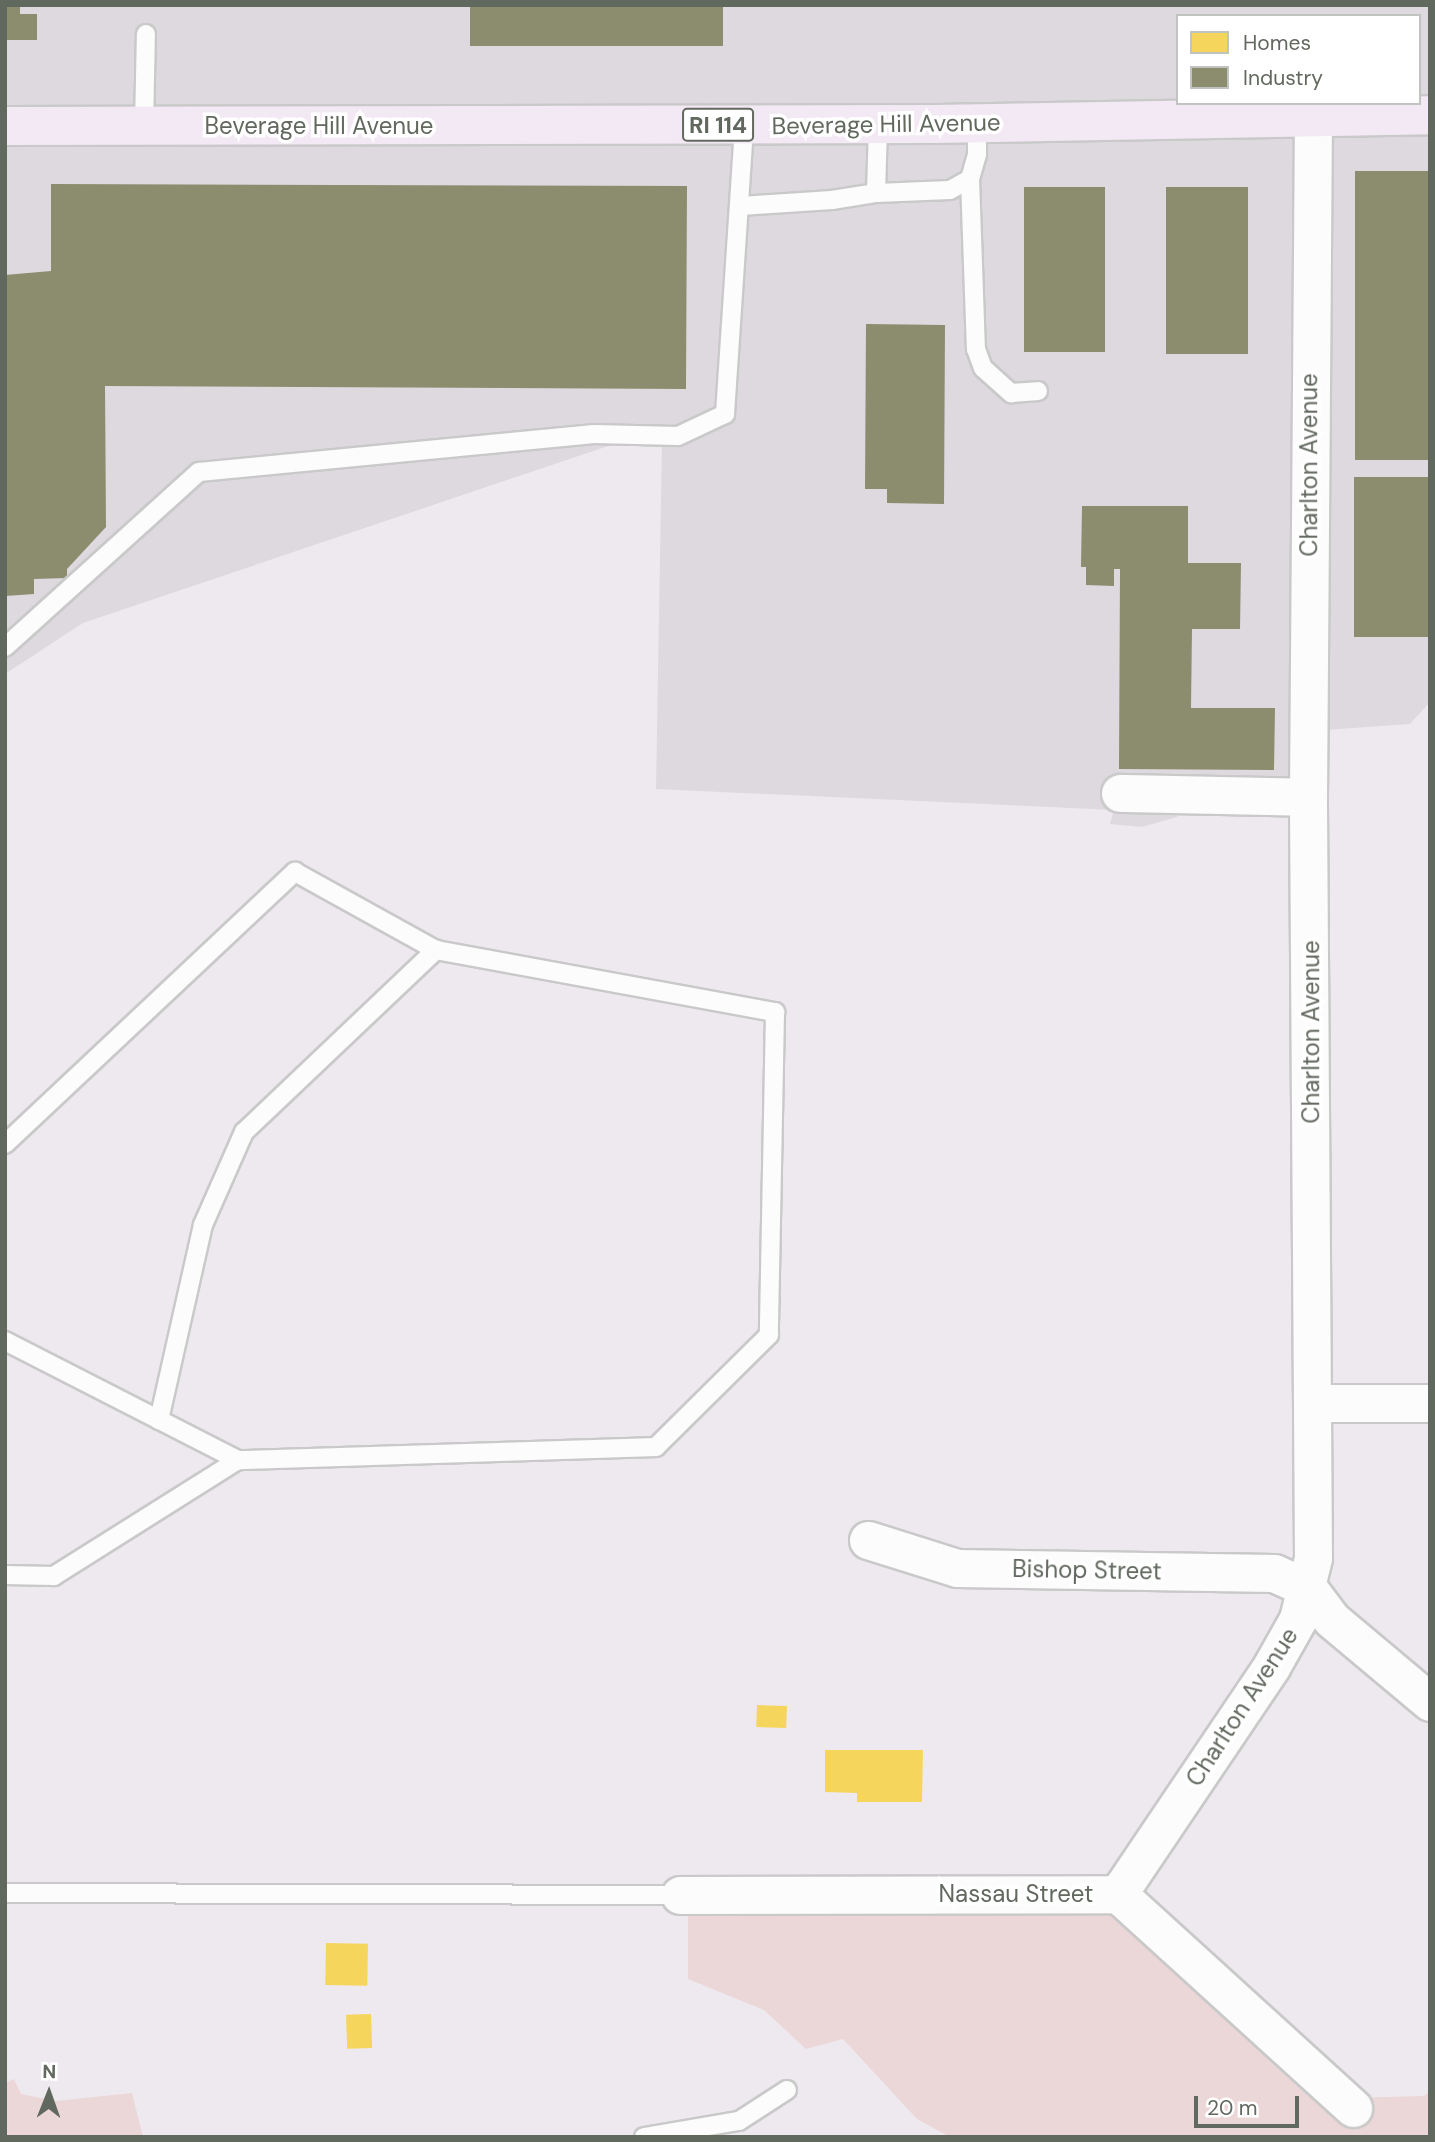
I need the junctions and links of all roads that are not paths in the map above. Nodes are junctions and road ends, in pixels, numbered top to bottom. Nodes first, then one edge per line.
1 (146, 34) dead end
2 (1313, 115) junction
3 (1430, 115) edge
4 (977, 123) junction
5 (744, 125) junction
6 (878, 125) junction
7 (5, 126) edge
8 (144, 126) junction
9 (970, 179) junction
10 (876, 194) junction
11 (740, 206) junction
12 (1038, 391) dead end
13 (5, 647) edge
14 (1120, 793) dead end
15 (1308, 797) junction
16 (436, 950) junction
17 (5, 1144) edge
18 (5, 1341) edge
19 (1312, 1404) junction
20 (1430, 1404) edge
21 (159, 1420) junction
22 (238, 1460) junction
23 (868, 1540) dead end
24 (5, 1575) edge
25 (1308, 1588) junction
26 (1430, 1702) edge
27 (5, 1893) edge
28 (1118, 1894) junction
29 (680, 1895) joint
30 (787, 2090) dead end
31 (1353, 2108) dead end
32 (644, 2137) edge

1 - 8 lane
2 - 3 main road, Beverage Hill Avenue / RI 114
2 - 4 main road, Beverage Hill Avenue / RI 114
2 - 15 street, Charlton Avenue
4 - 6 main road, Beverage Hill Avenue / RI 114
4 - 9 lane
5 - 6 main road, Beverage Hill Avenue / RI 114
5 - 8 main road, Beverage Hill Avenue / RI 114
5 - 11 lane
6 - 10 lane
7 - 8 main road, Beverage Hill Avenue / RI 114
9 - 10 lane
9 - 12 lane
10 - 11 lane
11 - 13 lane
14 - 15 street
15 - 19 street, Charlton Avenue
16 - 17 lane
16 - 21 lane
16 - 22 lane
18 - 21 lane
19 - 20 street
19 - 25 street, Charlton Avenue
21 - 22 lane
22 - 24 lane
23 - 25 street, Bishop Street
25 - 26 street
25 - 28 street, Charlton Avenue
27 - 29 lane
28 - 29 street, Nassau Street
28 - 31 street, Nassau Street
30 - 32 lane

